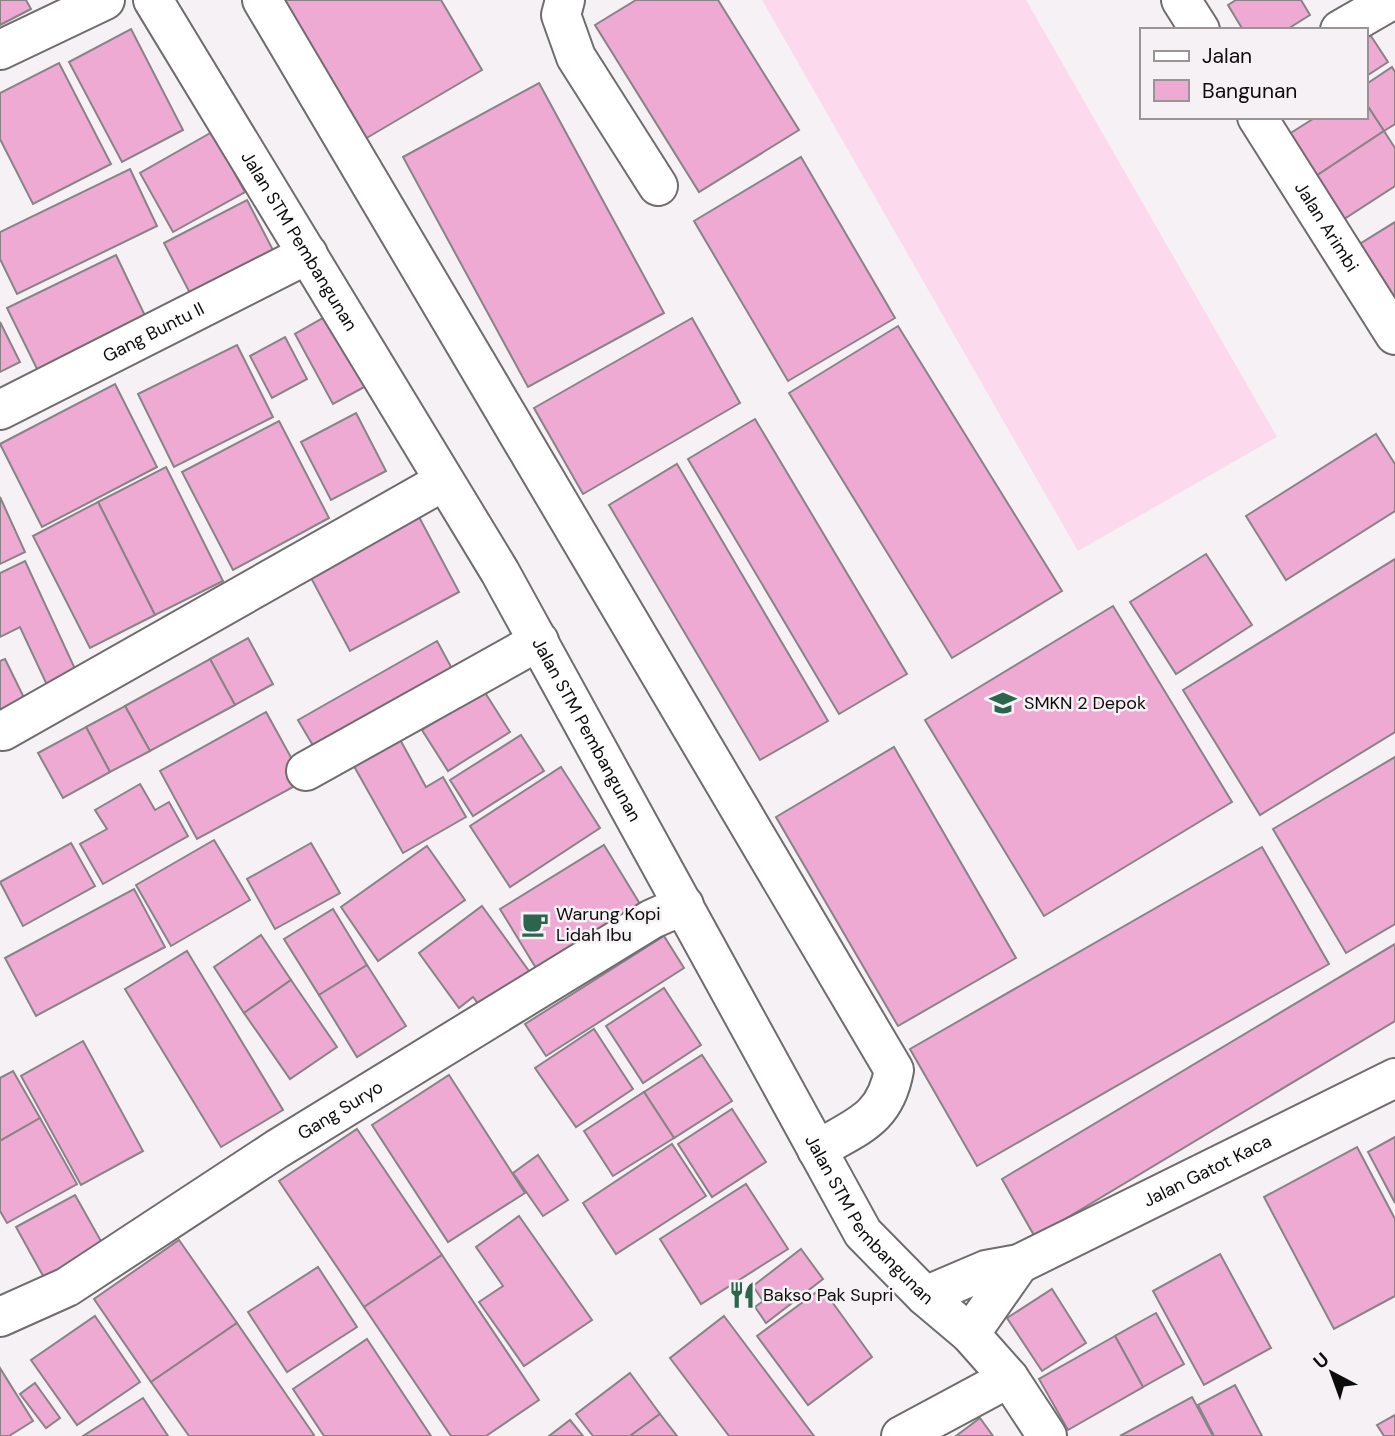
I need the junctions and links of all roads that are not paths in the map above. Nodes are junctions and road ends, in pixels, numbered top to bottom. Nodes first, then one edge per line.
1 (105, 0) edge
2 (153, 0) edge
3 (262, 0) edge
4 (565, 0) edge
5 (1181, 0) edge
6 (1392, 0) edge
7 (1199, 28) edge
8 (1343, 28) edge
9 (0, 50) edge
10 (1257, 119) edge
11 (658, 186) dead end
12 (308, 254) junction
13 (1395, 335) edge
14 (0, 410) edge
15 (444, 481) junction
16 (539, 641) junction
17 (3, 731) dead end
18 (306, 771) dead end
19 (684, 905) junction
20 (1395, 1078) edge
21 (817, 1150) junction
22 (1019, 1264) junction
23 (925, 1296) junction
24 (0, 1317) edge
25 (970, 1334) junction
26 (1009, 1378) junction
27 (901, 1436) edge
28 (1046, 1436) edge

1 - 9 street
2 - 12 street, Jalan STM Pembangunan
3 - 21 street
4 - 11 street
5 - 7 street
6 - 8 street
10 - 13 street, Jalan Arimbi
12 - 14 street, Gang Buntu II
12 - 15 street, Jalan STM Pembangunan
15 - 16 street, Jalan STM Pembangunan
15 - 17 street
16 - 18 street
16 - 19 street, Jalan STM Pembangunan
19 - 21 street, Jalan STM Pembangunan
19 - 24 street, Gang Suryo
20 - 22 street, Jalan Gatot Kaca
21 - 23 street, Jalan STM Pembangunan
22 - 23 street, Jalan Gatot Kaca
22 - 25 street, Jalan Gatot Kaca
23 - 25 street, Jalan STM Pembangunan
25 - 26 street, Jalan STM Pembangunan
26 - 27 street
26 - 28 street, Jalan STM Pembangunan

